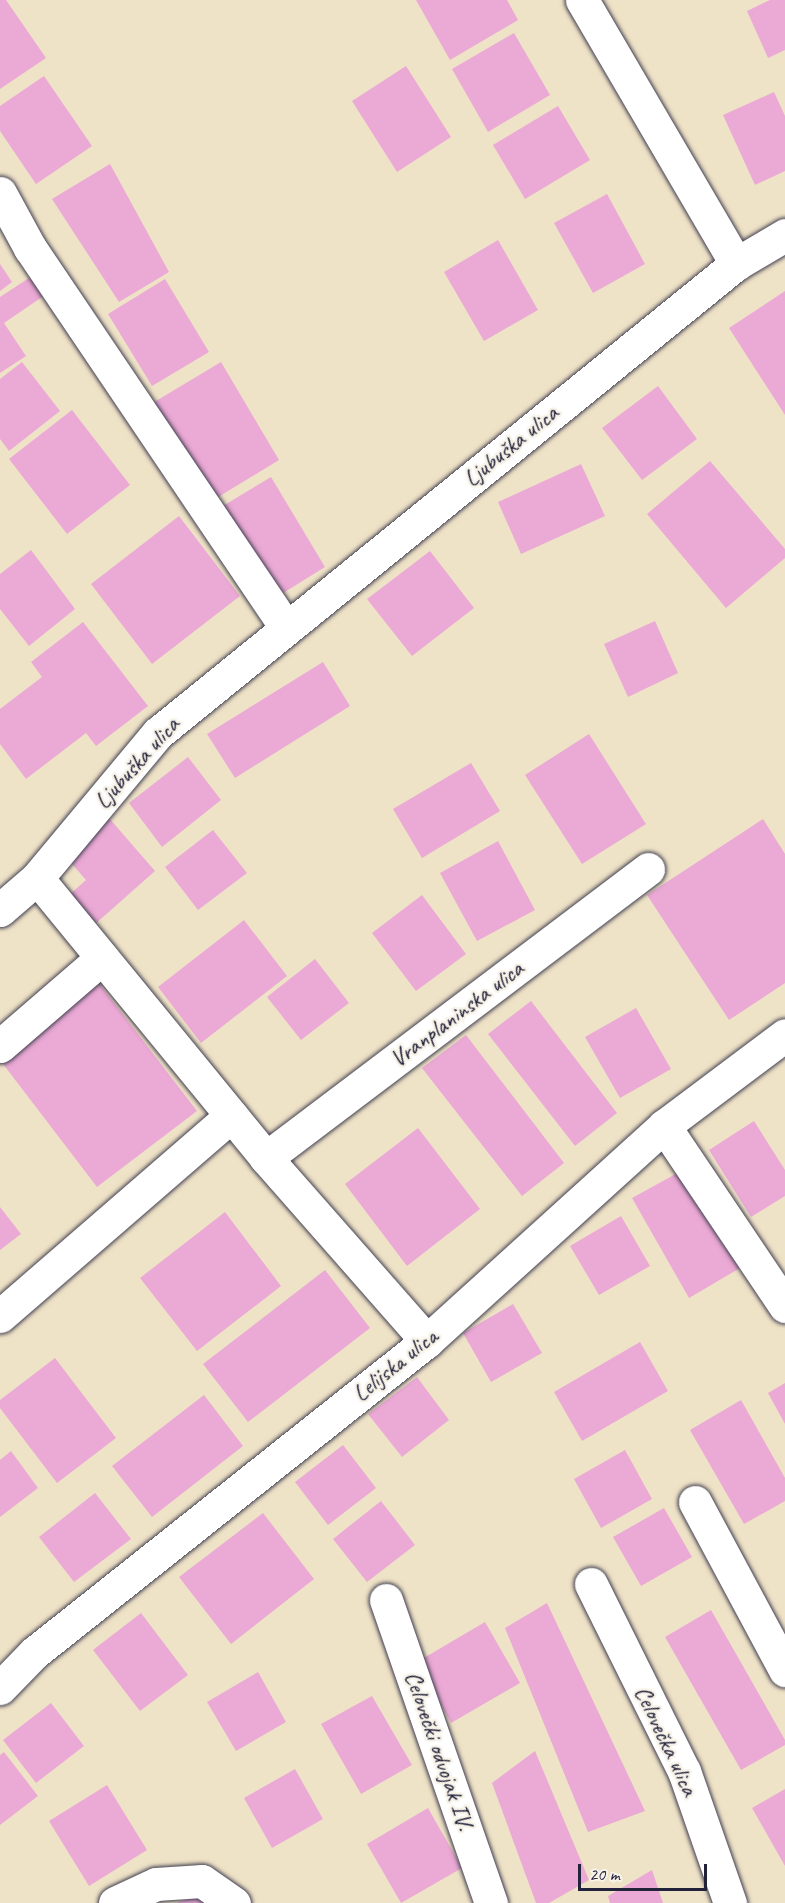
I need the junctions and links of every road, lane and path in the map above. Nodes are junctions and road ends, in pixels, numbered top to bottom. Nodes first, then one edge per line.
1 (582, 0) edge
2 (0, 193) edge
3 (785, 235) edge
4 (736, 264) junction
5 (286, 628) junction
6 (648, 870) dead end
7 (37, 878) junction
8 (0, 910) edge
9 (102, 958) junction
10 (785, 1035) edge
11 (0, 1046) edge
12 (231, 1116) junction
13 (664, 1126) junction
14 (266, 1158) junction
15 (785, 1306) edge
16 (0, 1316) edge
17 (427, 1341) junction
18 (695, 1502) dead end
19 (591, 1584) dead end
20 (386, 1600) dead end
21 (785, 1670) edge
22 (0, 1688) edge
23 (115, 1903) edge
24 (234, 1903) edge
25 (491, 1903) edge
26 (730, 1903) edge

1 - 4 street
2 - 5 street
3 - 4 street, Ljubuška ulica
4 - 5 street, Ljubuška ulica
5 - 7 street, Ljubuška ulica
6 - 14 street, Vranplaninska ulica
7 - 8 street, Ljubuška ulica
7 - 9 street
9 - 11 street
9 - 12 street
10 - 13 street, Lelijska ulica
12 - 14 street
12 - 16 street
13 - 15 street
13 - 17 street, Lelijska ulica
14 - 17 street
17 - 22 street, Lelijska ulica
18 - 21 street
19 - 26 street, Celovečka ulica
20 - 25 street, Celovečki odvojak IV.
23 - 24 street

